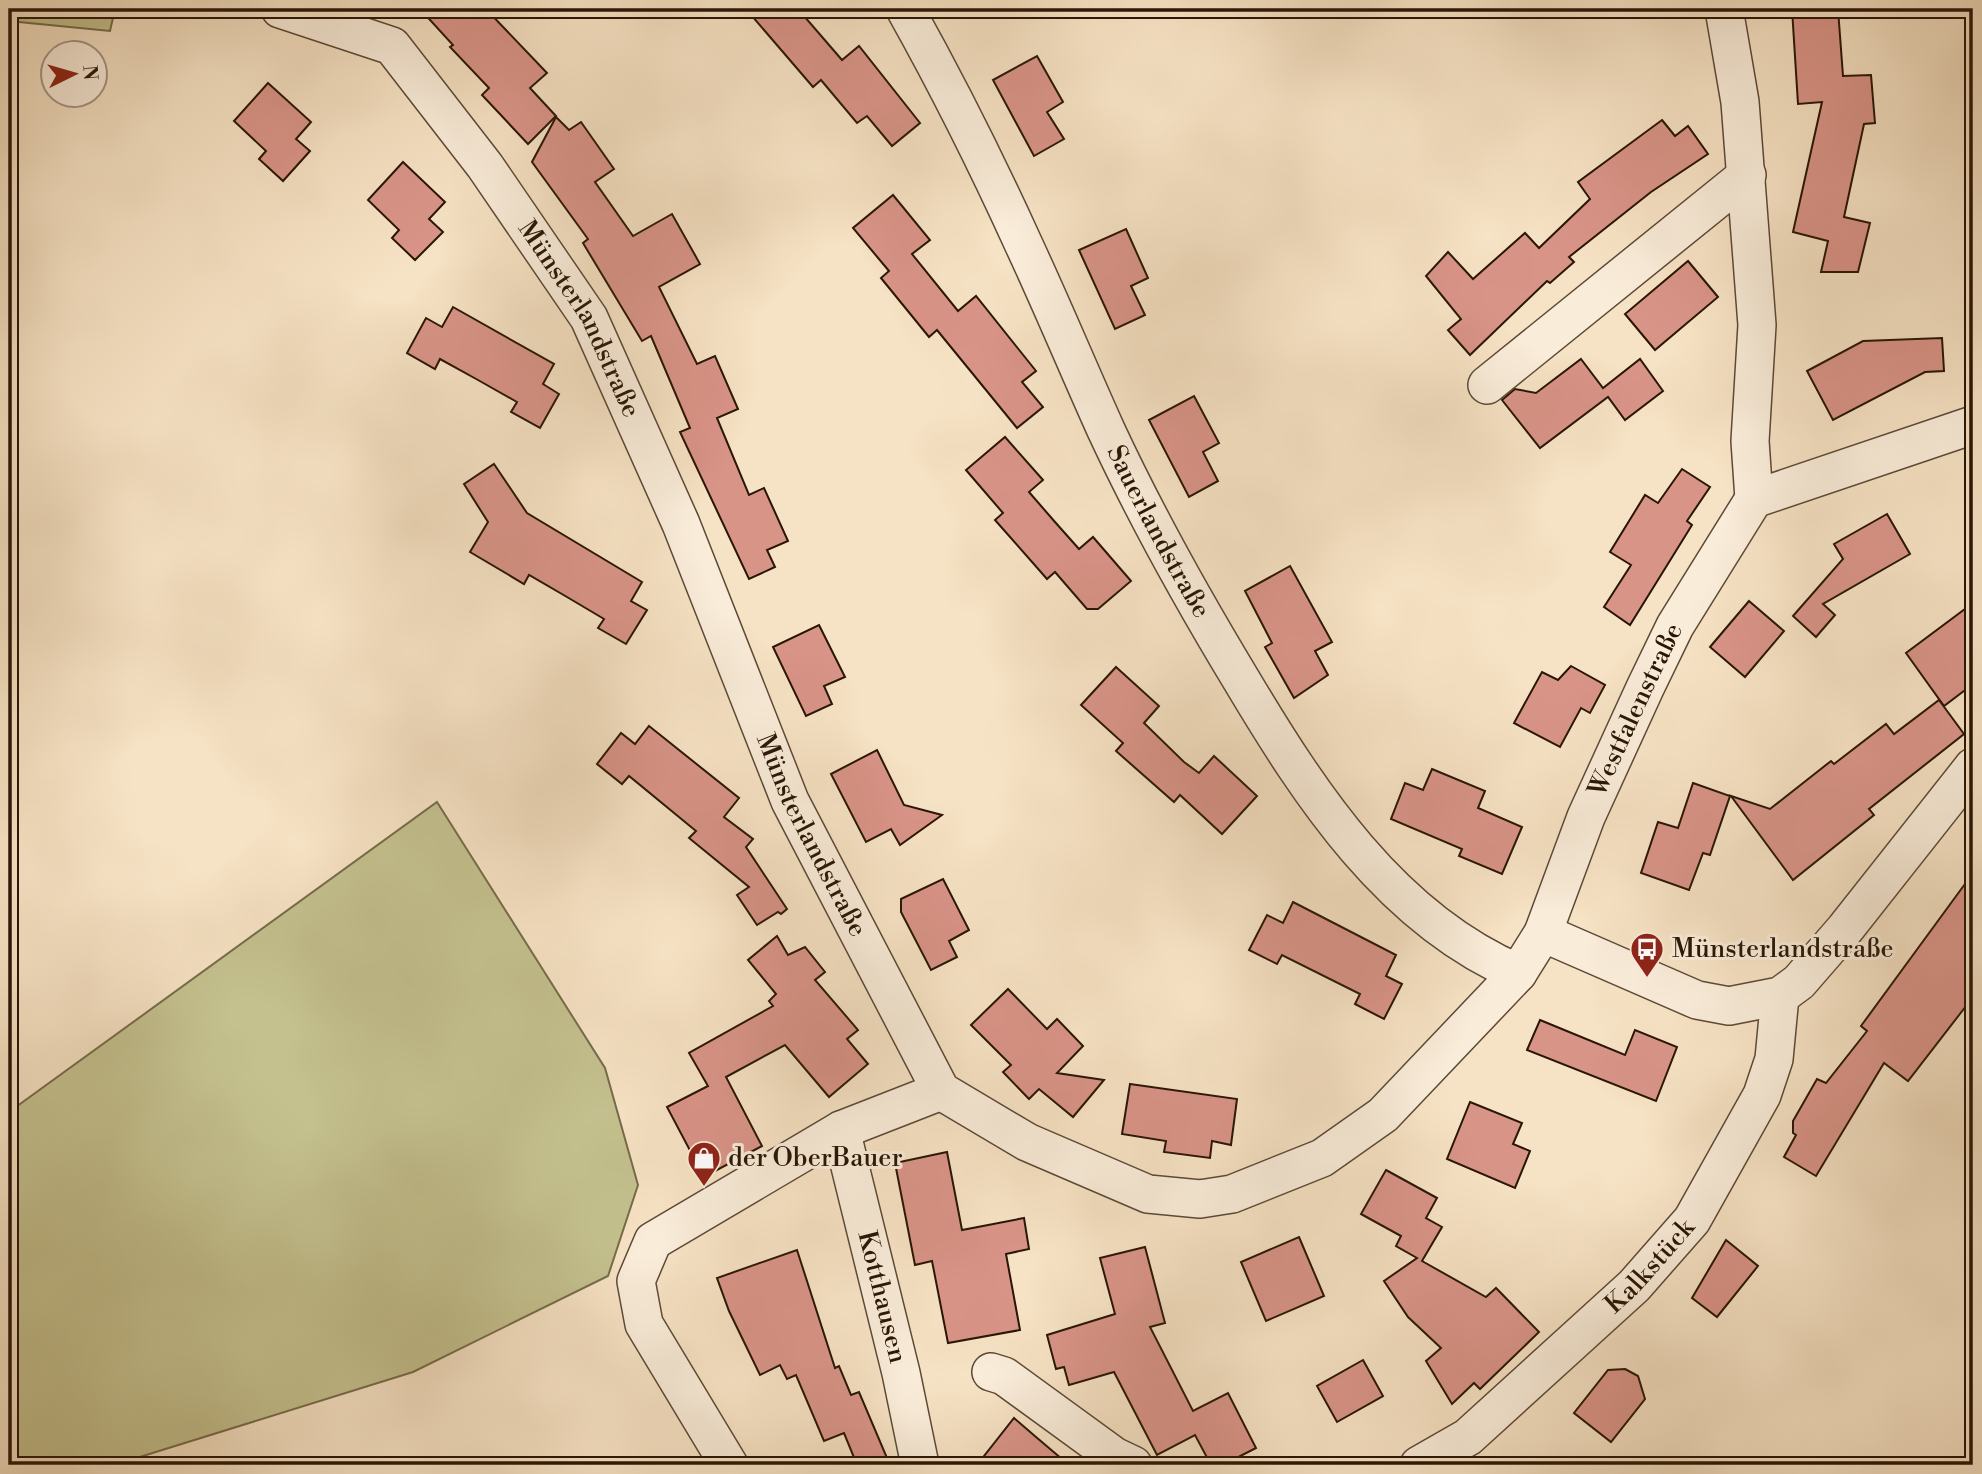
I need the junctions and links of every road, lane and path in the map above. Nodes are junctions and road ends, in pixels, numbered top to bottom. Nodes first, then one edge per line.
1 (280, 9) edge
2 (905, 9) edge
3 (1724, 9) edge
4 (1747, 175) junction
5 (1487, 385) dead end
6 (1973, 425) edge
7 (1755, 499) junction
8 (1973, 767) edge
9 (1543, 933) junction
10 (1518, 973) junction
11 (1780, 996) junction
12 (942, 1091) junction
13 (841, 1130) junction
14 (991, 1372) dead end
15 (729, 1465) edge
16 (920, 1465) edge
17 (1133, 1465) edge
18 (1419, 1465) edge

1 - 12 street, Münsterlandstraße
2 - 10 street, Sauerlandstraße
3 - 4 street
4 - 5 street
4 - 7 street
6 - 7 street
7 - 9 street, Westfalenstraße
8 - 11 street
9 - 10 street
9 - 11 street
10 - 12 street
11 - 18 street, Kalkstück
12 - 13 street
13 - 15 street
13 - 16 street, Kotthausen
14 - 17 street

